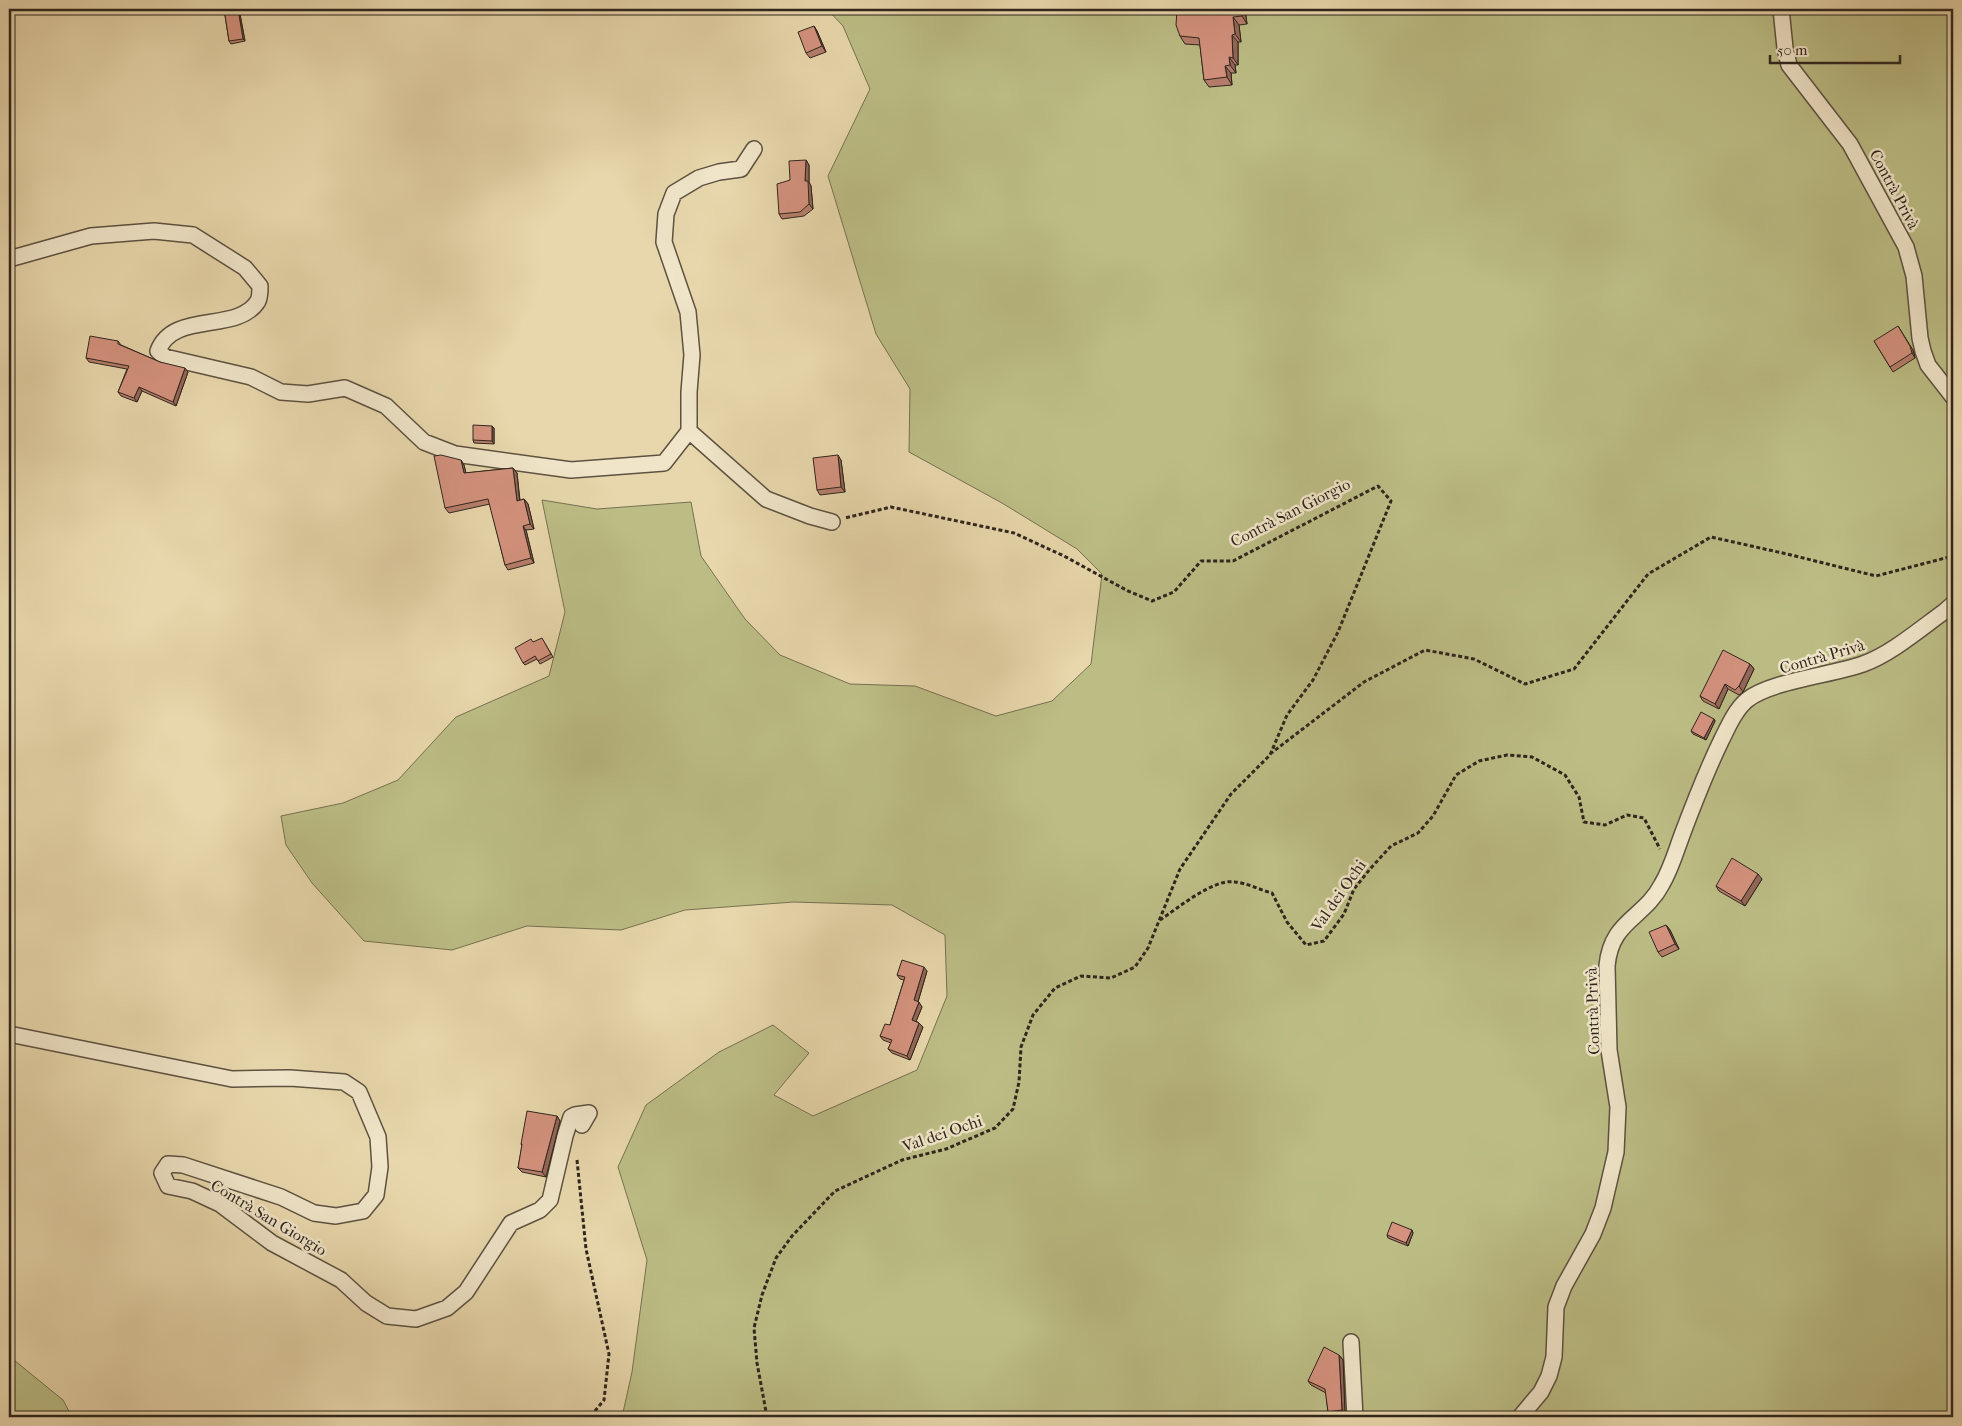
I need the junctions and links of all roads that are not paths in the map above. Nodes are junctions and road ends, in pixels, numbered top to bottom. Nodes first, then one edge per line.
1 (1781, 9) edge
2 (754, 149) dead end
3 (9, 259) edge
4 (1953, 397) edge
5 (689, 431) junction
6 (832, 522) road end
7 (1953, 604) edge
8 (9, 1034) edge
9 (582, 1125) dead end
10 (1351, 1342) dead end
11 (1354, 1417) edge
12 (1520, 1417) edge

1 - 4 street, Contrà Privà
2 - 5 street
3 - 5 street
5 - 6 street
7 - 12 street, Contrà Privà
8 - 9 street, Contrà San Giorgio
10 - 11 street

